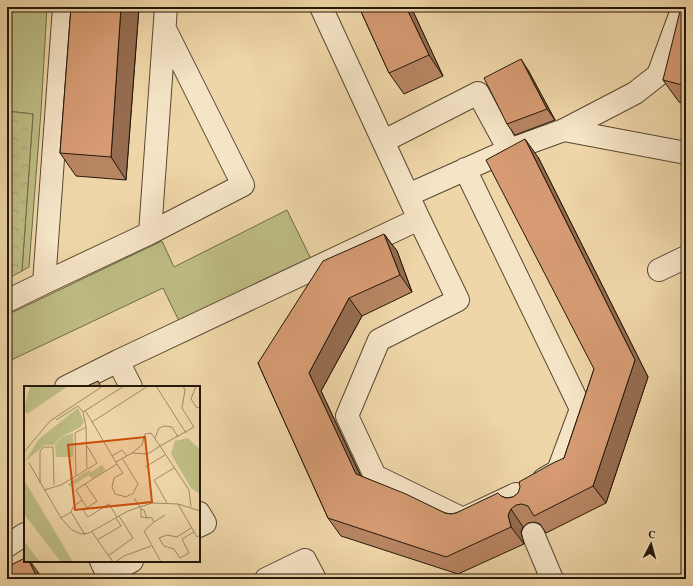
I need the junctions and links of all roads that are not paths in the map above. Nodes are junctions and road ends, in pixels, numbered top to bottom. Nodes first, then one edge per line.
1 (64, 7) edge
2 (166, 7) edge
3 (321, 7) edge
4 (683, 7) edge
5 (165, 28) junction
6 (564, 130) junction
7 (384, 142) junction
8 (509, 150) junction
9 (686, 153) edge
10 (465, 169) junction
11 (408, 195) junction
12 (419, 219) junction
13 (150, 233) junction
14 (686, 256) edge
15 (659, 270) dead end
16 (44, 283) junction
17 (7, 301) edge
18 (118, 362) junction
19 (68, 386) edge
20 (131, 386) edge
21 (200, 515) edge
22 (200, 525) edge
23 (533, 534) edge
24 (24, 535) edge
25 (7, 546) edge
26 (129, 562) edge
27 (101, 571) edge
28 (266, 579) edge
29 (315, 579) edge
30 (552, 579) edge

1 - 16 lane
2 - 5 lane
3 - 7 lane
4 - 6 lane
5 - 13 lane
5 - 13 lane
6 - 8 lane
6 - 9 lane
7 - 8 lane
7 - 11 lane
8 - 10 lane
10 - 11 lane
10 - 12 lane
11 - 12 lane
12 - 18 lane
13 - 16 lane
14 - 15 lane
16 - 17 lane
18 - 19 lane
18 - 20 lane
21 - 22 lane
23 - 30 lane
24 - 25 lane
26 - 27 lane
28 - 29 lane

